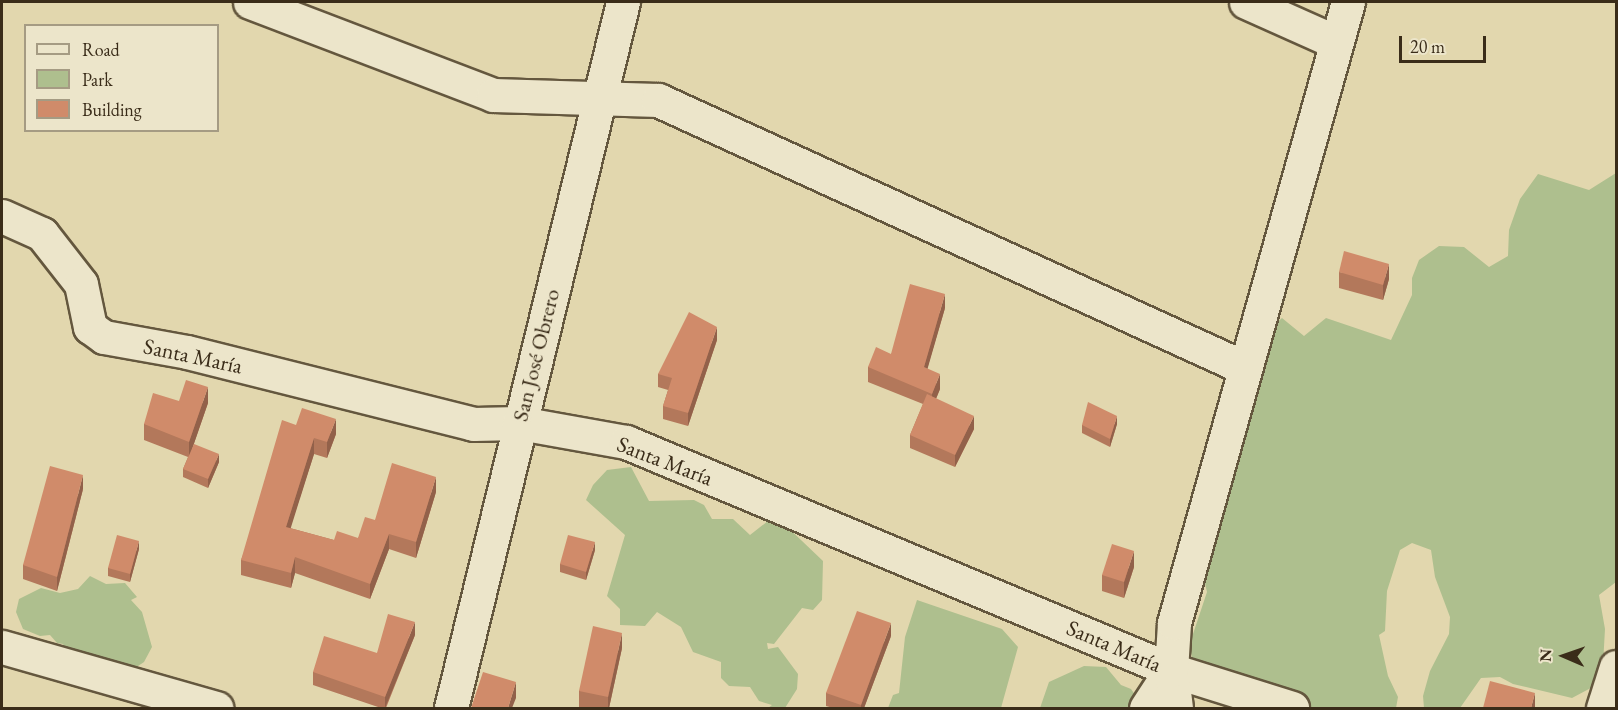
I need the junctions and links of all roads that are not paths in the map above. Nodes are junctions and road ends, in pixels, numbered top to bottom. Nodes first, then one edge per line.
1 (250, 2) edge
2 (623, 2) edge
3 (1246, 2) edge
4 (1348, 2) edge
5 (1336, 42) junction
6 (600, 98) junction
7 (2, 216) edge
8 (1245, 368) junction
9 (519, 423) junction
10 (2, 647) edge
11 (1617, 667) edge
12 (1171, 670) junction
13 (216, 708) edge
14 (452, 708) edge
15 (1146, 708) edge
16 (1176, 708) edge
17 (1292, 708) edge
18 (1603, 708) edge

1 - 6 street
2 - 6 street, San José Obrero
3 - 5 street
4 - 5 street
5 - 8 street
6 - 8 street
6 - 9 street, San José Obrero
7 - 9 street, Santa María
8 - 12 street
9 - 12 street, Santa María
9 - 14 street, San José Obrero
10 - 13 street
11 - 18 street
12 - 15 street
12 - 16 street
12 - 17 street, Santa María

